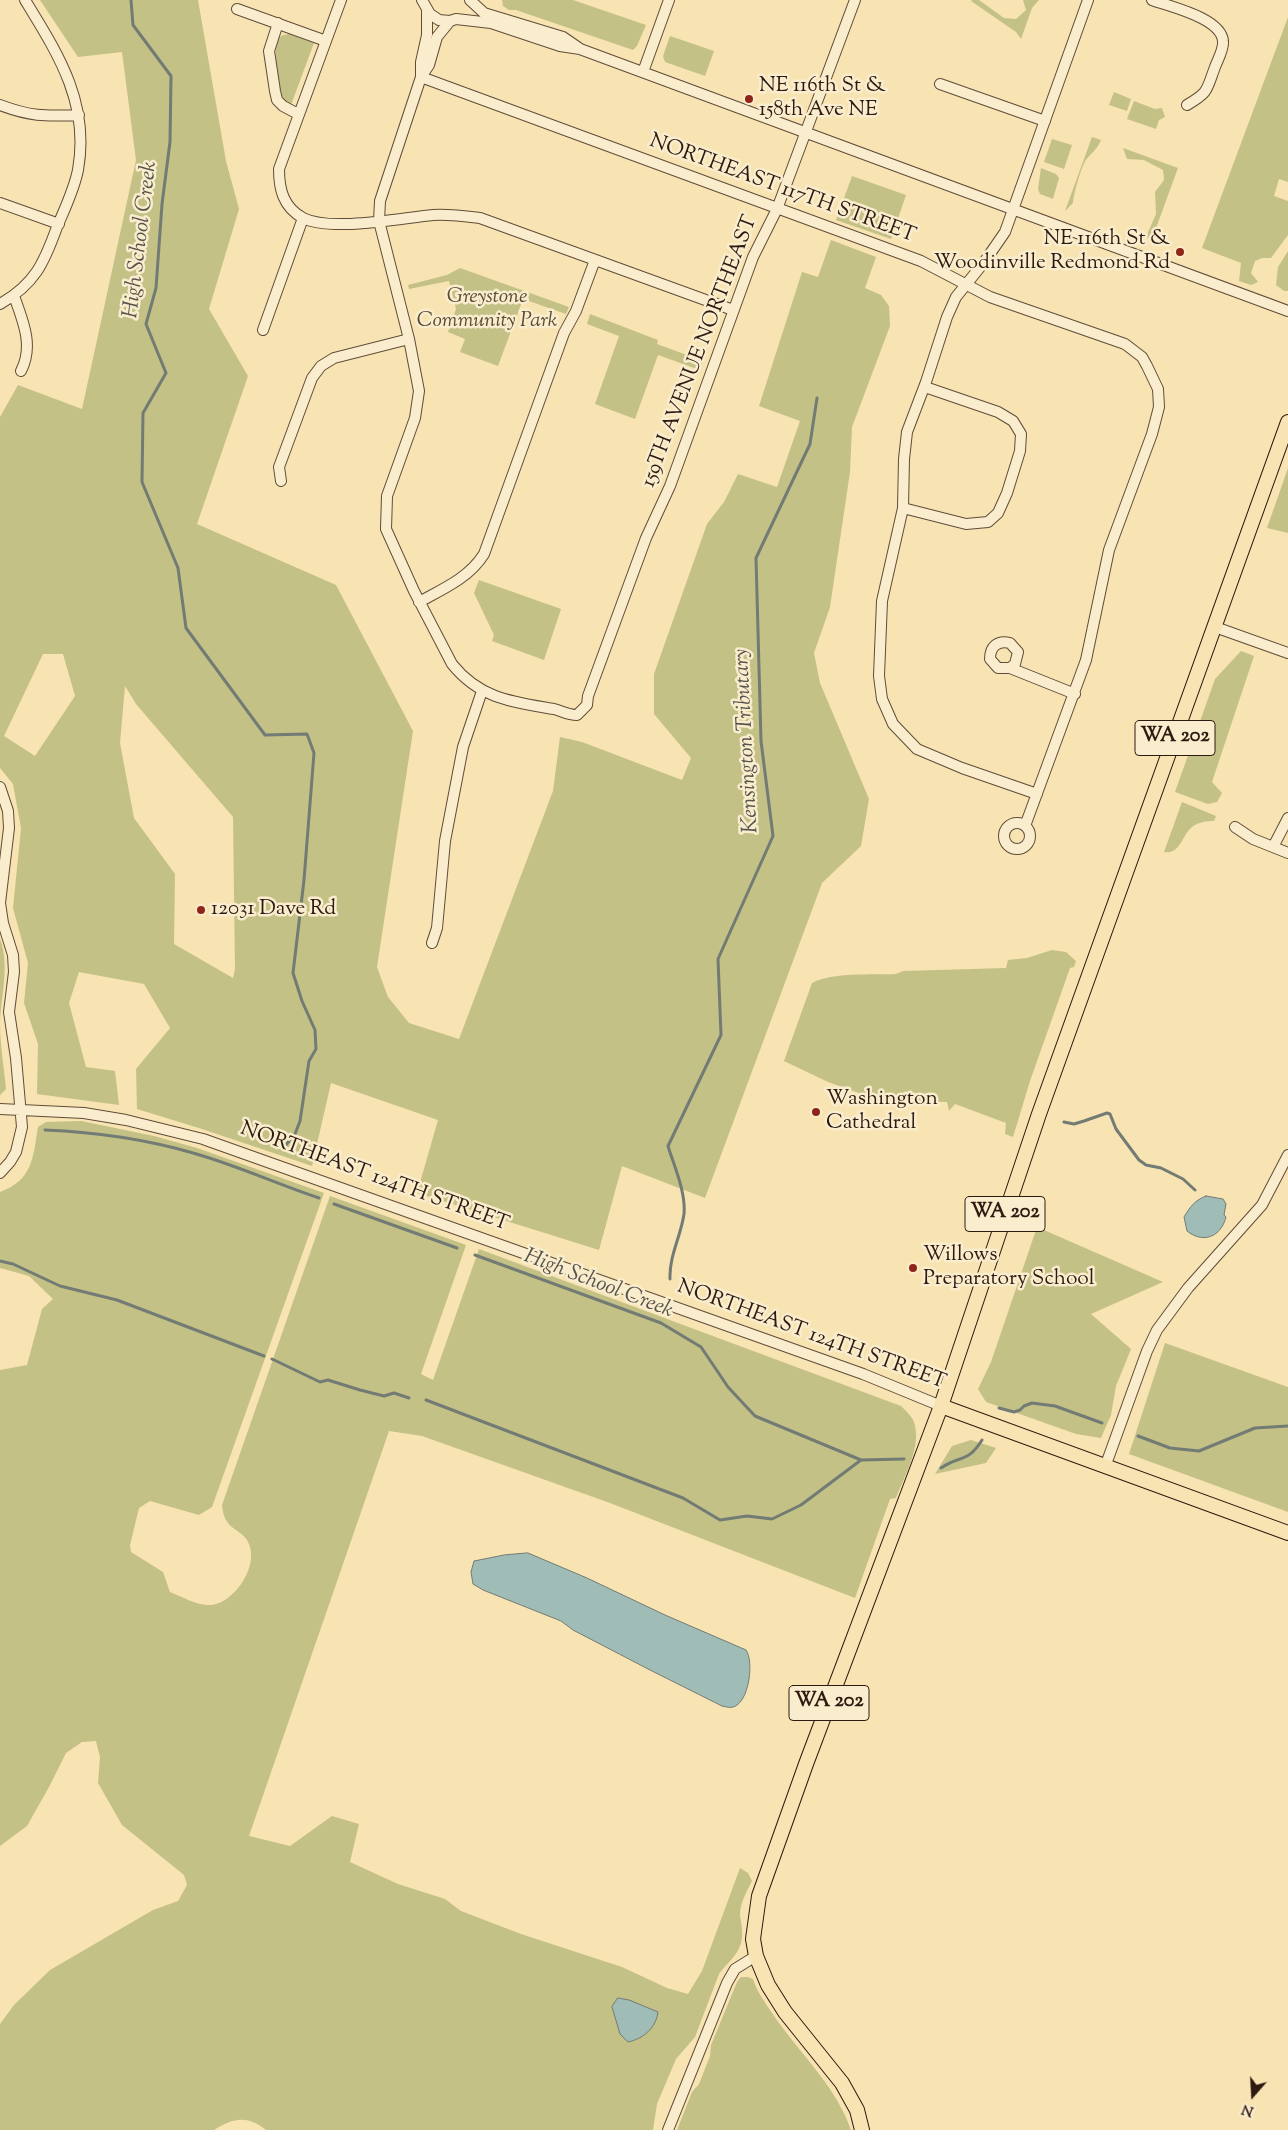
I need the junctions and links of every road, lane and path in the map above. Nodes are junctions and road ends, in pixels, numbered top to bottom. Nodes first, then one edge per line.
1 (25, 0) edge
2 (341, 0) edge
3 (469, 0) edge
4 (668, 0) edge
5 (855, 0) edge
6 (1088, 0) edge
7 (1152, 0) edge
8 (425, 3) edge
9 (237, 9) dead end
10 (453, 20) junction
11 (278, 24) junction
12 (326, 41) junction
13 (580, 48) junction
14 (643, 72) junction
15 (421, 77) junction
16 (940, 84) dead end
17 (0, 105) edge
18 (1187, 105) dead end
19 (298, 114) junction
20 (78, 115) junction
21 (1044, 122) junction
22 (806, 132) junction
23 (0, 203) edge
24 (1013, 208) junction
25 (777, 209) junction
26 (303, 218) junction
27 (379, 221) junction
28 (58, 224) junction
29 (595, 260) junction
30 (964, 285) junction
31 (14, 296) junction
32 (0, 304) edge
33 (733, 310) junction
34 (1288, 311) edge
35 (263, 330) dead end
36 (409, 339) junction
37 (20, 371) dead end
38 (924, 387) junction
39 (1288, 422) edge
40 (281, 481) dead end
41 (903, 508) junction
42 (420, 602) junction
43 (1215, 627) junction
44 (1288, 653) edge
45 (1010, 668) dead end
46 (482, 691) junction
47 (1075, 694) junction
48 (0, 787) edge
49 (1036, 794) junction
50 (1288, 818) edge
51 (1025, 826) dead end
52 (1235, 827) dead end
53 (1273, 847) junction
54 (1288, 853) edge
55 (432, 943) dead end
56 (0, 1109) edge
57 (21, 1110) junction
58 (1288, 1156) edge
59 (0, 1173) edge
60 (941, 1406) junction
61 (1105, 1467) junction
62 (1288, 1533) edge
63 (756, 1956) junction
64 (668, 2130) edge
65 (862, 2130) edge

1 - 20 street
2 - 12 street
3 - 10 street
3 - 13 street
4 - 14 street
5 - 22 street, 159TH AVENUE NORTHEAST
6 - 21 street
7 - 18 street
8 - 10 street
8 - 15 street
9 - 11 street
10 - 13 street
10 - 15 street
11 - 12 street
11 - 19 street
12 - 19 street
13 - 14 street
14 - 22 street
15 - 25 street, NORTHEAST 117TH STREET
15 - 27 street
16 - 21 street
17 - 20 street
19 - 26 street
20 - 28 street
21 - 24 street
22 - 24 street
22 - 25 street, 159TH AVENUE NORTHEAST
23 - 28 street
24 - 30 street
24 - 34 street
25 - 30 street, NORTHEAST 117TH STREET
25 - 33 street, 159TH AVENUE NORTHEAST
26 - 27 street
26 - 35 street
27 - 29 street
27 - 36 street
28 - 31 street
29 - 33 street
29 - 42 street
30 - 38 street
30 - 47 street, NORTHEAST 117TH STREET
31 - 32 street
31 - 37 street
33 - 46 street, 159TH AVENUE NORTHEAST
36 - 40 street
36 - 42 street
38 - 41 street
38 - 41 street
39 - 43 main road, WA 202
41 - 49 street
42 - 46 street
43 - 44 street
43 - 60 main road, WA 202
45 - 47 street
46 - 55 street
47 - 49 street, NORTHEAST 117TH STREET
48 - 57 street
49 - 51 street, NORTHEAST 117TH STREET
50 - 53 street
52 - 53 street
53 - 54 street
56 - 57 street, NORTHEAST 124TH STREET
57 - 59 street
57 - 60 street, NORTHEAST 124TH STREET
58 - 61 street
60 - 61 main road, NORTHEAST 124TH STREET
60 - 63 main road, WA 202
61 - 62 main road, NORTHEAST 124TH STREET
63 - 64 street
63 - 65 main road, WA 202

